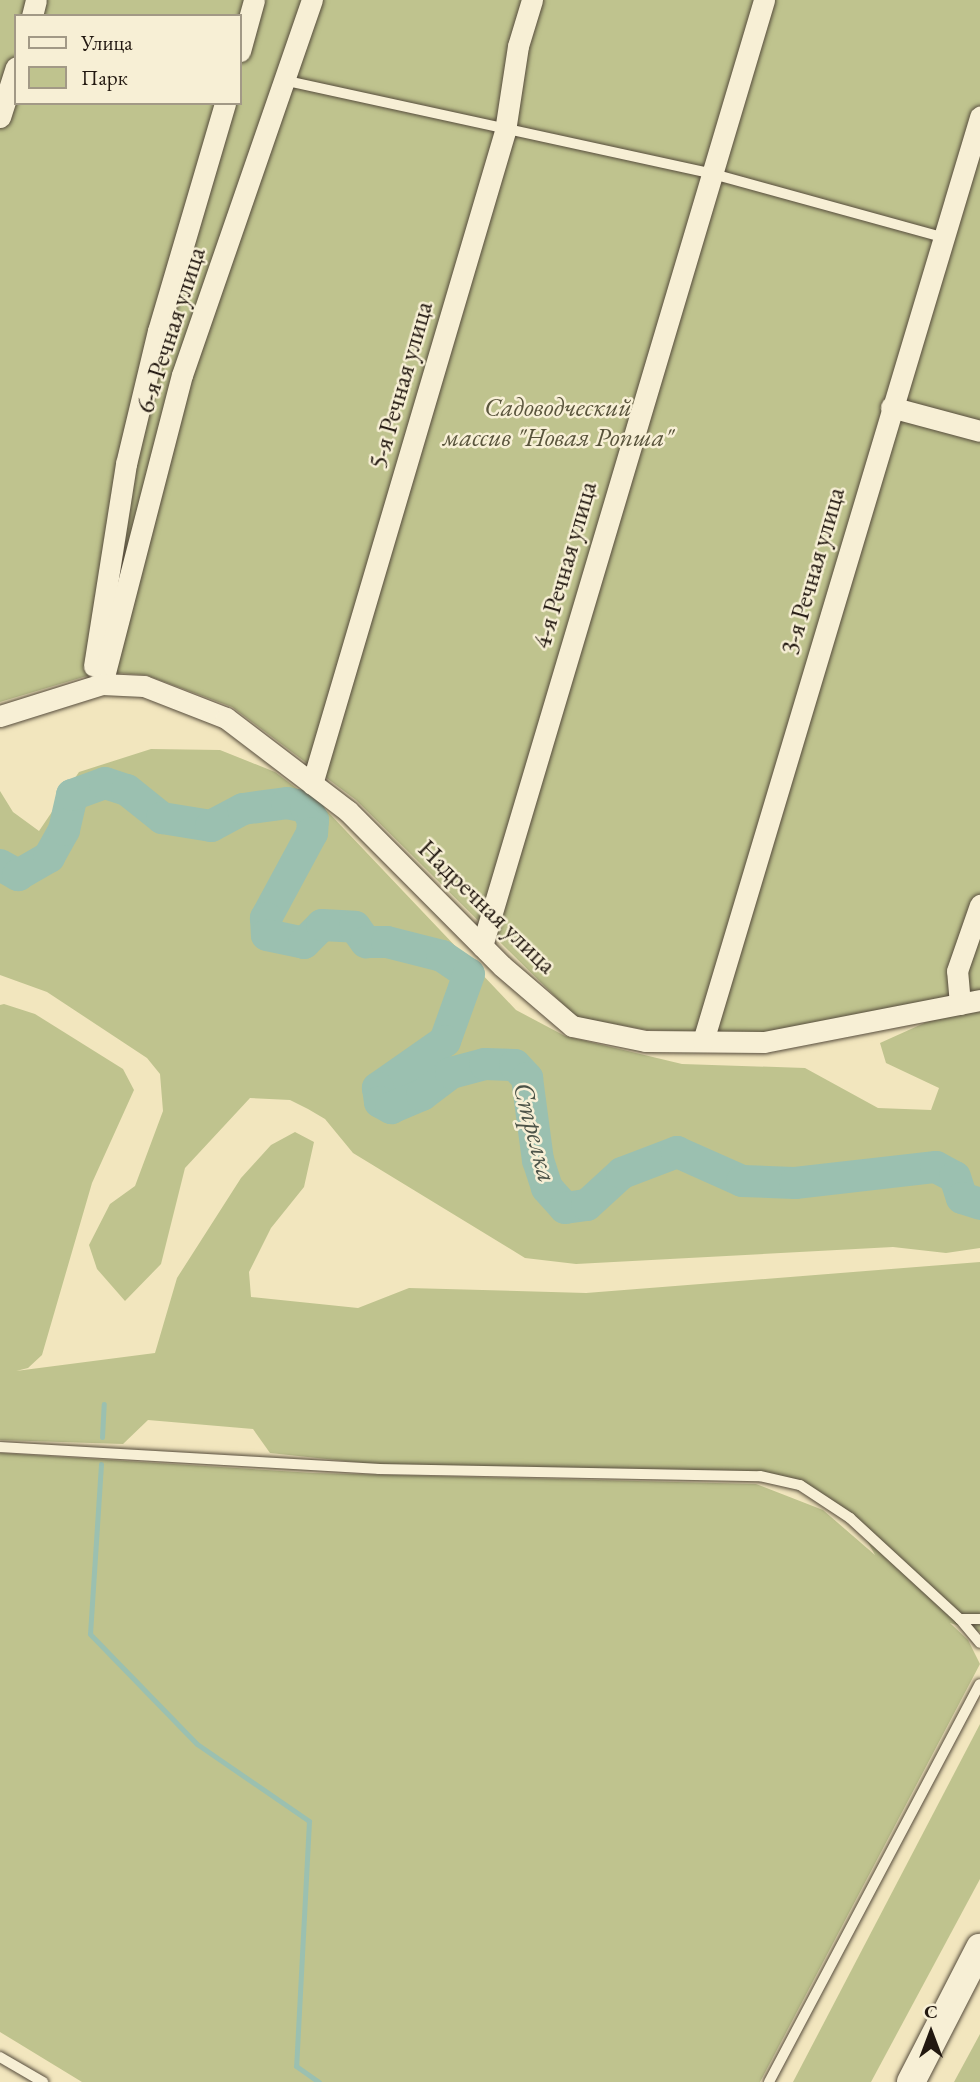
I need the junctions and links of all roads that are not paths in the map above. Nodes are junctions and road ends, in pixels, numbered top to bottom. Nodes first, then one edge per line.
1 (254, 0) edge
2 (312, 0) edge
3 (532, 0) edge
4 (764, 0) edge
5 (242, 44) edge
6 (14, 72) edge
7 (287, 81) junction
8 (224, 105) edge
9 (0, 117) edge
10 (980, 117) edge
11 (505, 131) junction
12 (713, 174) junction
13 (942, 237) junction
14 (891, 407) junction
15 (980, 431) edge
16 (96, 685) junction
17 (0, 716) edge
18 (312, 784) junction
19 (980, 905) edge
20 (482, 946) junction
21 (970, 1002) edge
22 (704, 1041) junction
23 (0, 1447) edge
24 (960, 1619) junction
25 (980, 1619) edge
26 (980, 1643) edge
27 (980, 1684) edge
28 (980, 1948) edge
29 (0, 2057) edge
30 (43, 2082) edge
31 (769, 2082) edge
32 (911, 2082) edge

1 - 5 street
2 - 7 street, 6-я Речная улица
3 - 11 street, 5-я Речная улица
4 - 12 street, 4-я Речная улица
6 - 9 street
7 - 11 lane
7 - 16 street, 6-я Речная улица
8 - 16 street, 6-я Речная улица
10 - 13 street, 3-я Речная улица
11 - 12 lane
11 - 18 street, 5-я Речная улица
12 - 13 lane
12 - 20 street, 4-я Речная улица
13 - 14 street, 3-я Речная улица
14 - 15 street
14 - 22 street, 3-я Речная улица
16 - 17 street, Надречная улица
16 - 18 street, Надречная улица
18 - 20 street, Надречная улица
19 - 21 street
20 - 22 street, Надречная улица
21 - 22 street, Надречная улица
23 - 24 lane
24 - 25 lane
24 - 26 lane
27 - 31 lane
28 - 32 main road
29 - 30 lane

